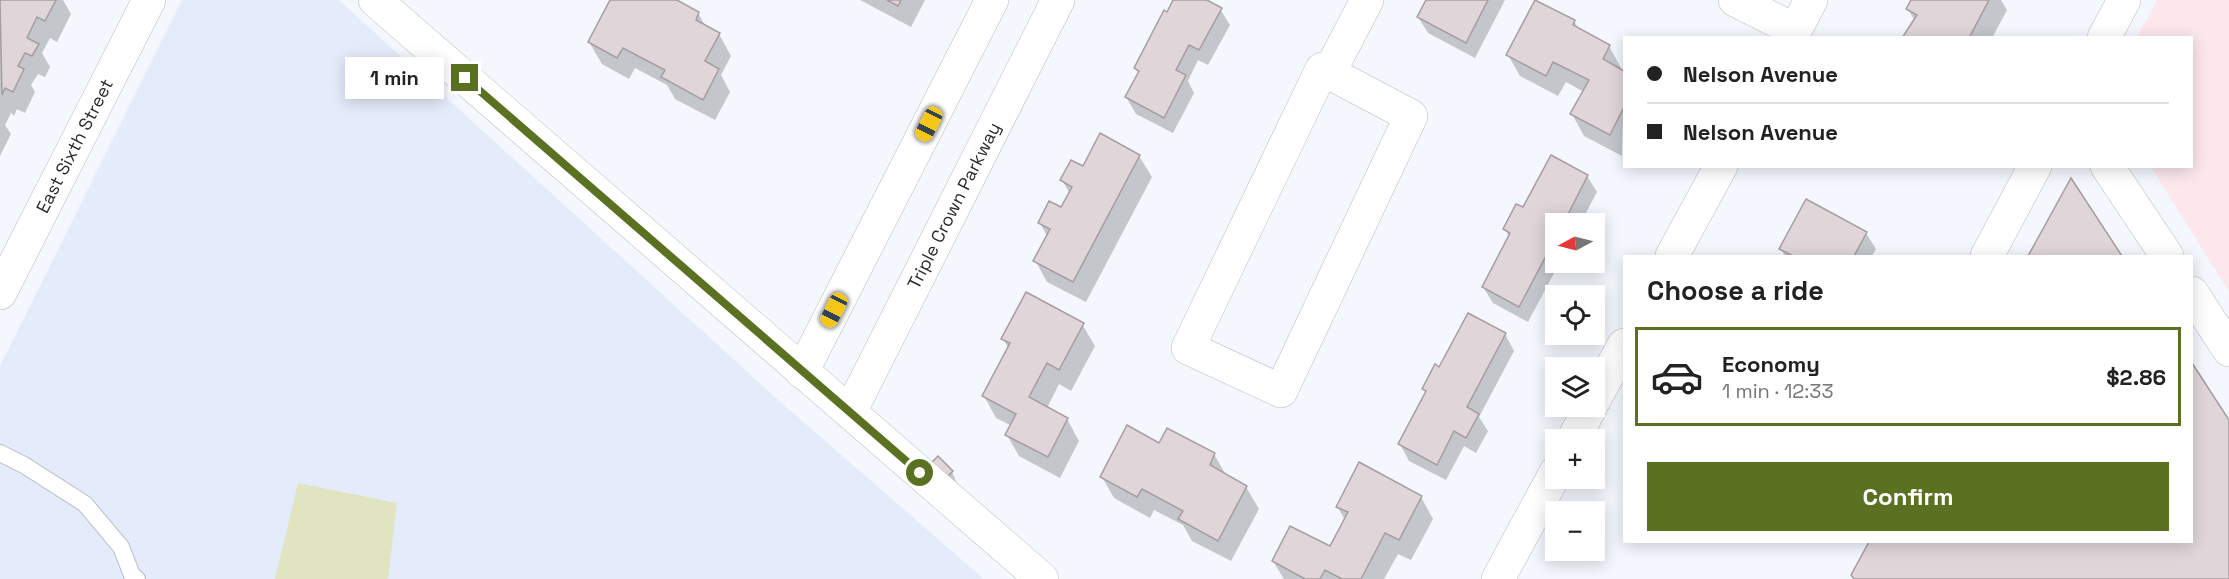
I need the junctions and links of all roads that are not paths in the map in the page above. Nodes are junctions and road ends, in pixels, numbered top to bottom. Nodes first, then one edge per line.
1 (149, 0) edge
2 (375, 0) edge
3 (992, 0) edge
4 (1058, 0) edge
5 (1367, 0) edge
6 (1736, 0) edge
7 (1811, 0) edge
8 (2124, 0) edge
9 (1793, 34) edge
10 (2105, 36) edge
11 (1329, 73) junction
12 (1720, 168) edge
13 (2034, 168) edge
14 (2108, 168) edge
15 (1673, 255) edge
16 (1989, 255) edge
17 (2166, 255) edge
18 (0, 293) edge
19 (2193, 295) edge
20 (1623, 347) edge
21 (2229, 350) edge
22 (802, 372) junction
23 (1605, 380) edge
24 (850, 412) junction
25 (0, 453) edge
26 (1547, 489) edge
27 (133, 578) edge
28 (1042, 579) edge
29 (1498, 579) edge

1 - 18 street, East Sixth Street
2 - 22 street
3 - 22 street
4 - 24 street, Triple Crown Parkway
5 - 11 street
6 - 9 street
7 - 9 street
8 - 10 street
11 - 11 street
12 - 15 street
13 - 16 street
14 - 17 street
19 - 21 street
20 - 23 street
22 - 24 street
24 - 28 street
25 - 27 lane
26 - 29 street

